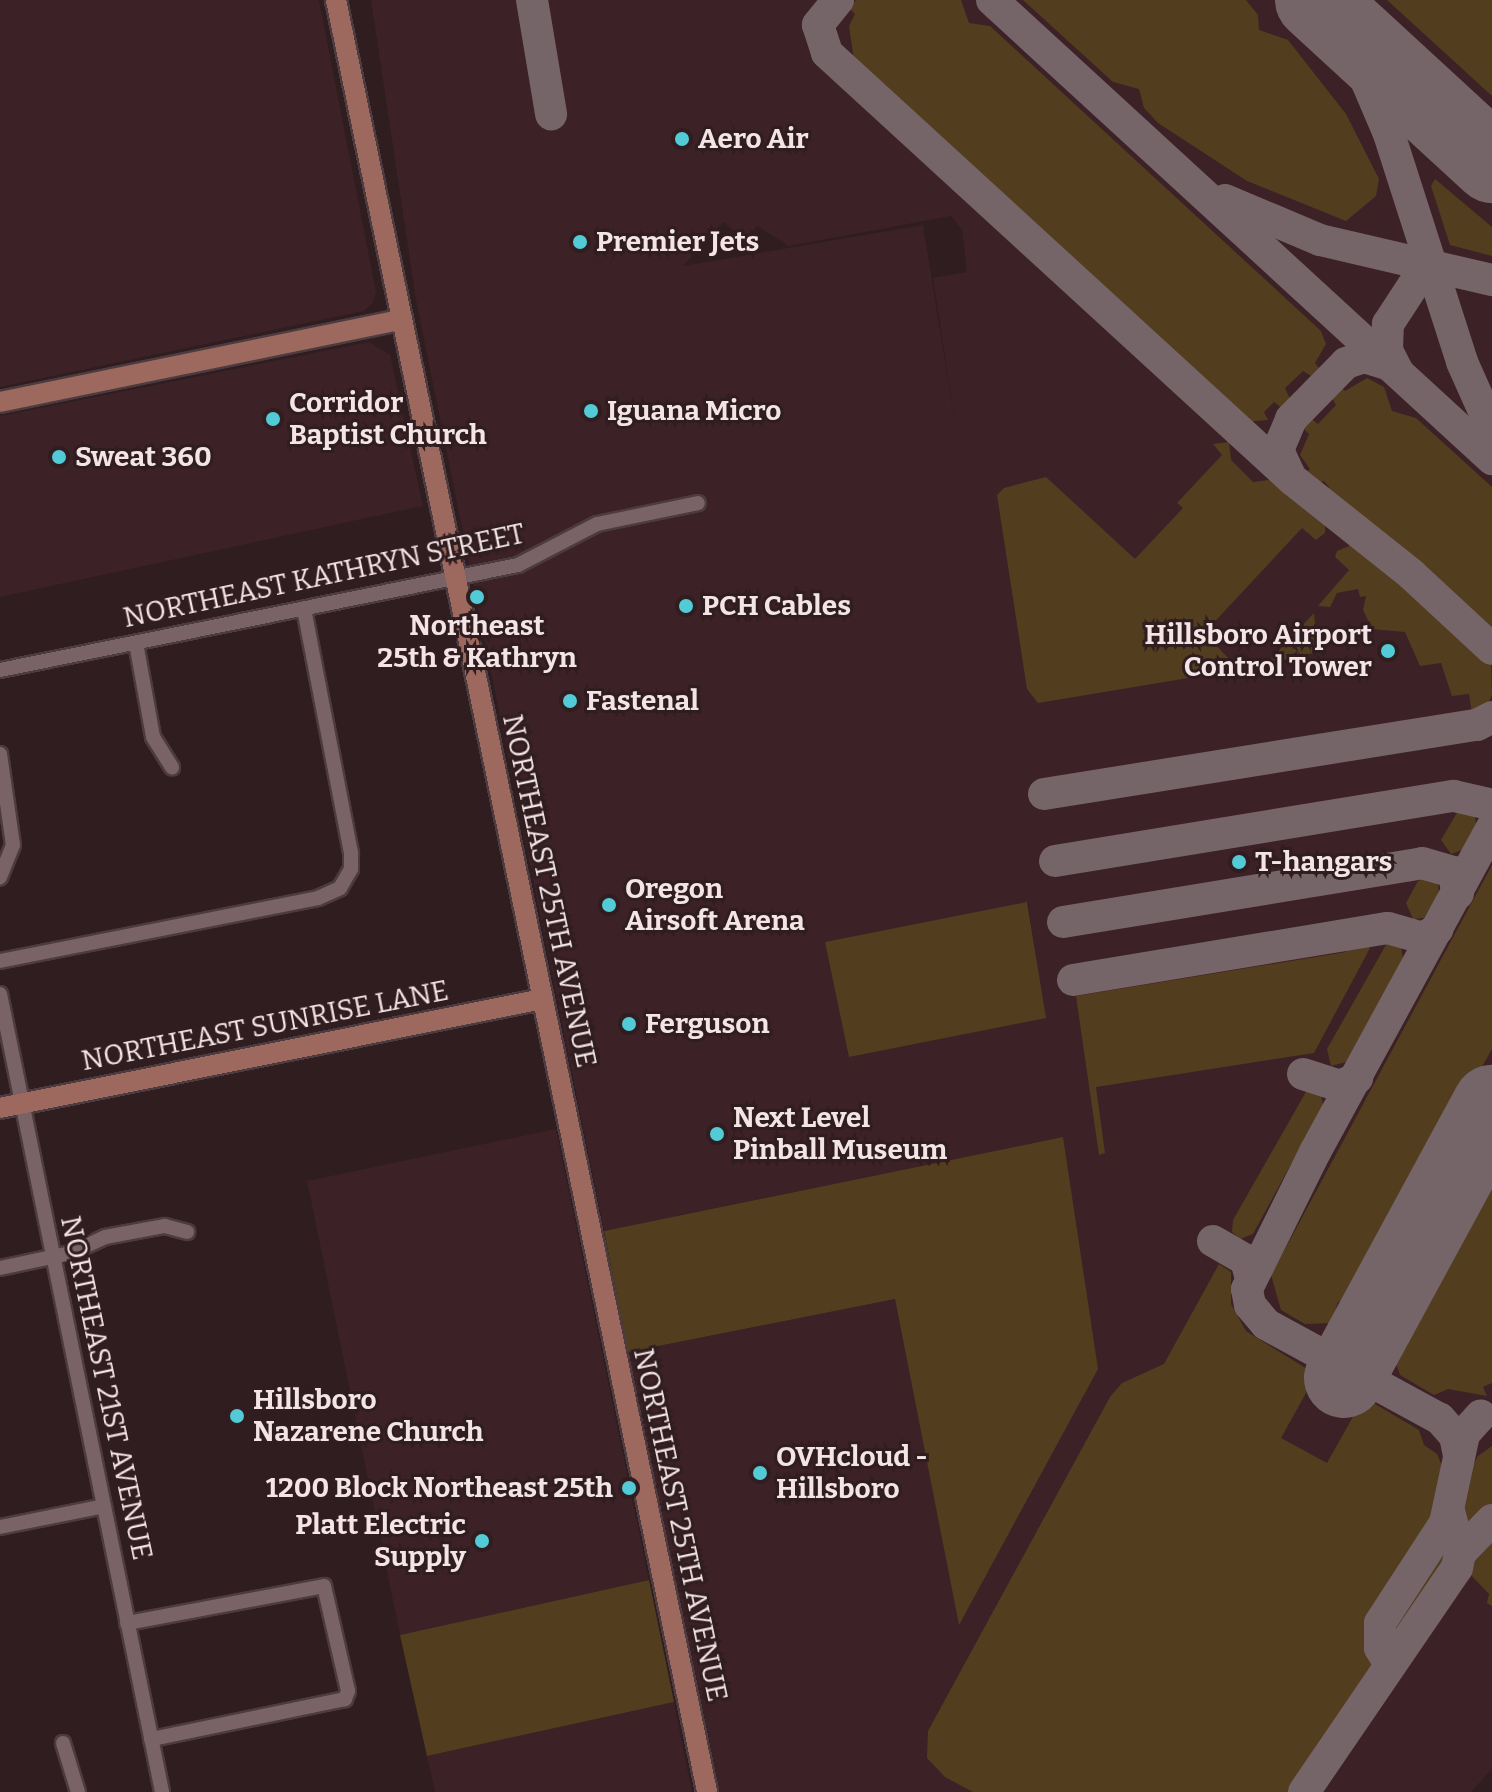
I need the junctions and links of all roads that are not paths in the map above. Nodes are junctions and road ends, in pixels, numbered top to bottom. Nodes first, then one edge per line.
1 (336, 0) edge
2 (401, 320) junction
3 (0, 402) edge
4 (698, 503) dead end
5 (456, 578) junction
6 (304, 608) junction
7 (136, 643) junction
8 (0, 670) edge
9 (0, 754) edge
10 (172, 767) dead end
11 (6, 814) edge
12 (0, 878) edge
13 (0, 961) edge
14 (0, 994) edge
15 (542, 999) junction
16 (22, 1104) junction
17 (0, 1108) edge
18 (187, 1232) dead end
19 (52, 1257) junction
20 (0, 1268) edge
21 (104, 1506) junction
22 (0, 1527) edge
23 (127, 1623) junction
24 (151, 1739) junction
25 (63, 1743) dead end
26 (78, 1792) edge
27 (162, 1792) edge
28 (707, 1792) edge

1 - 2 main road, NORTHEAST 25TH AVENUE
2 - 3 main road
2 - 5 main road, NORTHEAST 25TH AVENUE
4 - 5 street, NORTHEAST KATHRYN STREET
5 - 6 street, NORTHEAST KATHRYN STREET
5 - 15 main road, NORTHEAST 25TH AVENUE
6 - 7 street, NORTHEAST KATHRYN STREET
6 - 13 street
7 - 8 street, NORTHEAST KATHRYN STREET
7 - 10 street
9 - 11 street
11 - 12 street
14 - 16 street, NORTHEAST 21ST AVENUE
15 - 16 main road, NORTHEAST SUNRISE LANE
15 - 28 main road, NORTHEAST 25TH AVENUE
16 - 17 main road, NORTHEAST SUNRISE LANE
16 - 19 street, NORTHEAST 21ST AVENUE
18 - 19 street
19 - 20 street
19 - 21 street, NORTHEAST 21ST AVENUE
21 - 22 street
21 - 23 street, NORTHEAST 21ST AVENUE
23 - 24 street, NORTHEAST 21ST AVENUE
23 - 24 street
24 - 27 street, NORTHEAST 21ST AVENUE
25 - 26 street

